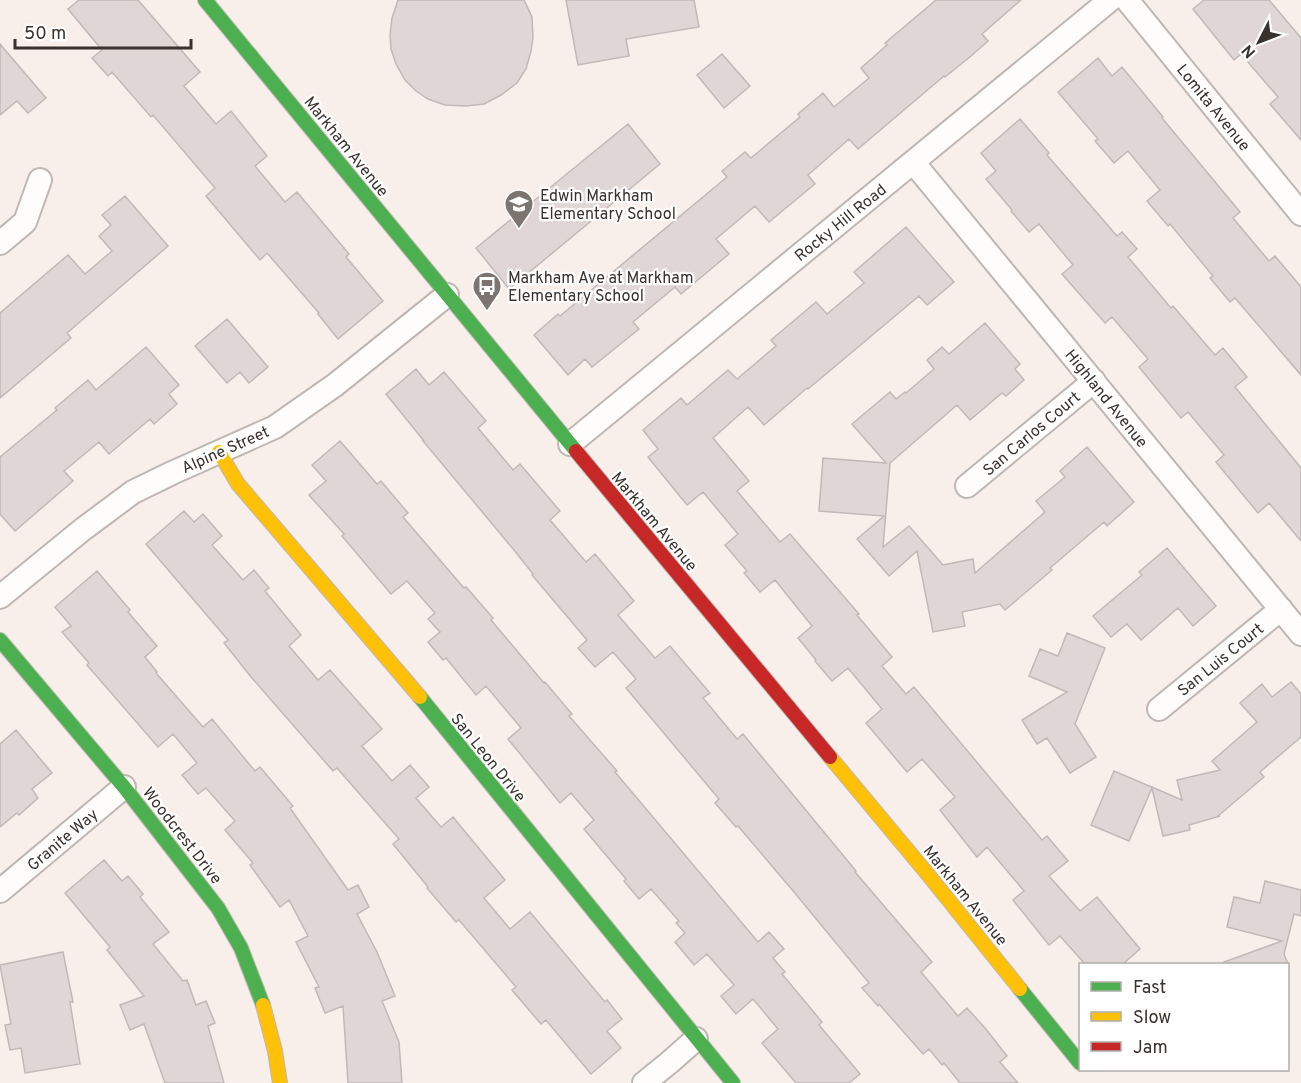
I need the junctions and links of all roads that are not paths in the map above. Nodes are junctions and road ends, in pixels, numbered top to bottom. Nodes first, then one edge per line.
1 (205, 0) edge
2 (1110, 0) edge
3 (1127, 0) edge
4 (913, 162) junction
5 (40, 180) dead end
6 (1301, 214) edge
7 (0, 243) edge
8 (447, 295) junction
9 (1094, 381) junction
10 (570, 444) junction
11 (219, 452) junction
12 (967, 486) dead end
13 (0, 597) edge
14 (1281, 609) junction
15 (1301, 634) edge
16 (0, 640) edge
17 (1159, 709) dead end
18 (124, 787) junction
19 (0, 891) edge
20 (696, 1039) junction
21 (1079, 1062) edge
22 (280, 1083) edge
23 (644, 1083) edge
24 (733, 1083) edge

1 - 8 street, Markham Avenue
2 - 4 street, Rocky Hill Road
3 - 6 street, Lomita Avenue
4 - 9 street, Highland Avenue
4 - 10 street, Rocky Hill Road
5 - 7 street
8 - 10 street, Markham Avenue
8 - 11 street, Alpine Street
9 - 12 street, San Carlos Court
9 - 14 street, Highland Avenue
10 - 21 street, Markham Avenue
11 - 13 street, Alpine Street
11 - 20 street, San Leon Drive
14 - 15 street, Highland Avenue
14 - 17 street, San Luis Court
16 - 18 street, Woodcrest Drive
18 - 19 street, Granite Way
18 - 22 street, Woodcrest Drive
20 - 23 street
20 - 24 street, San Leon Drive

